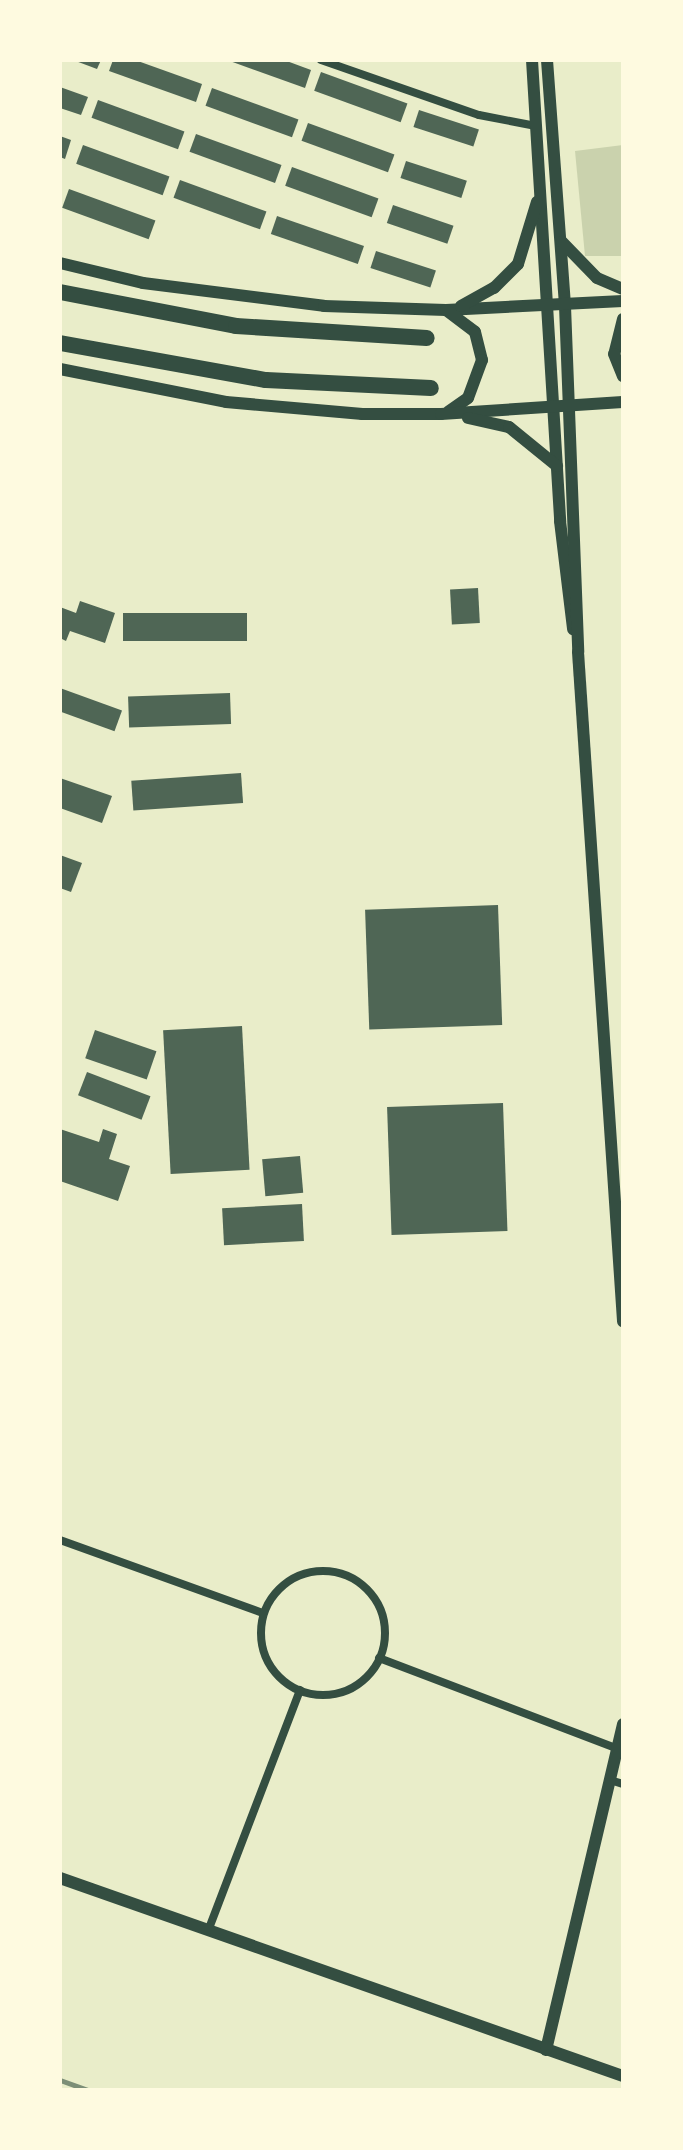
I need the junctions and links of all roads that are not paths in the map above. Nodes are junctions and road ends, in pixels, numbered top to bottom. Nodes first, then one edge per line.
1 (321, 60) edge
2 (532, 60) edge
3 (547, 60) edge
4 (536, 126) junction
5 (540, 187) junction
6 (562, 242) junction
7 (60, 263) edge
8 (623, 289) edge
9 (60, 292) edge
10 (623, 301) edge
11 (565, 306) junction
12 (549, 307) junction
13 (446, 310) junction
14 (623, 319) edge
15 (427, 338) dead end
16 (60, 343) edge
17 (60, 369) edge
18 (623, 376) edge
19 (431, 388) dead end
20 (623, 402) edge
21 (568, 405) junction
22 (553, 406) junction
23 (441, 414) junction
24 (557, 466) junction
25 (578, 652) junction
26 (623, 1321) edge
27 (60, 1540) edge
28 (263, 1613) junction
29 (379, 1658) junction
30 (300, 1690) junction
31 (623, 1724) edge
32 (618, 1749) junction
33 (617, 1782) edge
34 (60, 1878) edge
35 (208, 1931) junction
36 (546, 2050) junction
37 (623, 2076) edge

1 - 4 street
2 - 4 street
3 - 6 street
4 - 5 street
5 - 12 street
5 - 13 street
6 - 8 street
6 - 11 street
7 - 13 street
9 - 15 highway
10 - 11 street
11 - 12 street
11 - 21 street
12 - 13 street
12 - 22 street
13 - 23 street
14 - 18 street
16 - 19 highway
17 - 23 street
20 - 21 street
21 - 22 street
21 - 25 street
22 - 23 street
22 - 24 street
23 - 24 street
24 - 25 street
25 - 26 street
27 - 28 street
28 - 29 street
28 - 30 street
29 - 30 street
29 - 32 street
30 - 35 street
31 - 32 street
32 - 33 street
33 - 36 street
34 - 35 street
35 - 36 street
36 - 37 street

